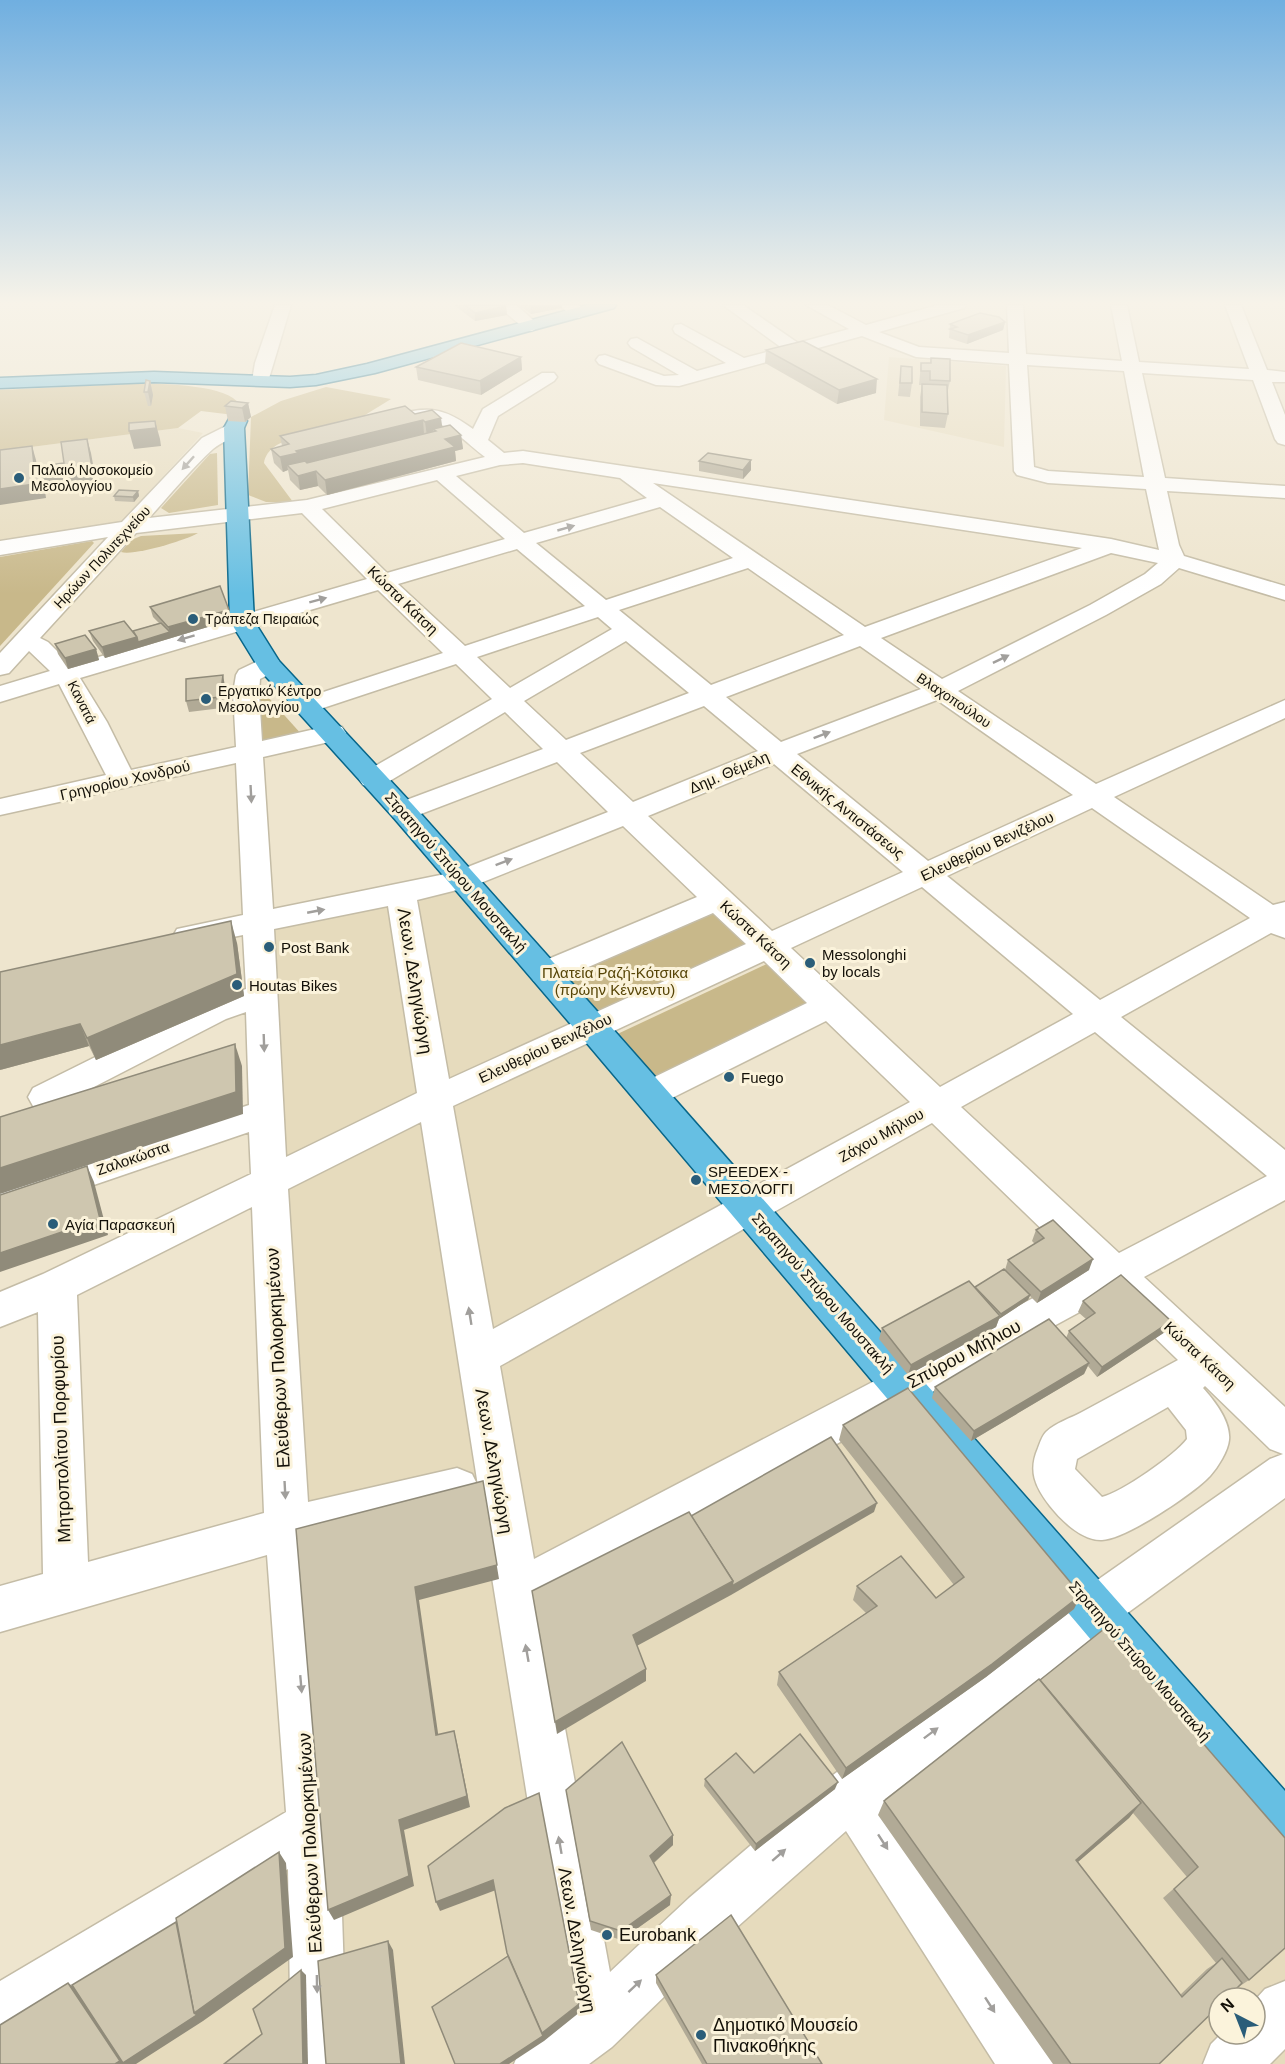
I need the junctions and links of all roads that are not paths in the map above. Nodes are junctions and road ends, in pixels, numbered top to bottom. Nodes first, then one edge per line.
1 (250, 401) edge
2 (509, 401) edge
3 (1020, 401) edge
4 (1139, 401) edge
5 (1270, 401) edge
6 (243, 415) junction
7 (377, 425) edge
8 (1285, 439) edge
9 (477, 442) junction
10 (500, 459) junction
11 (624, 472) junction
12 (441, 473) junction
13 (1156, 485) junction
14 (1285, 492) edge
15 (661, 500) junction
16 (307, 506) junction
17 (237, 514) junction
18 (130, 527) junction
19 (520, 541) junction
20 (1110, 546) junction
21 (0, 548) edge
22 (749, 560) junction
23 (1175, 560) junction
24 (383, 582) junction
25 (1285, 593) edge
26 (601, 609) junction
27 (242, 621) junction
28 (628, 630) junction
29 (861, 637) junction
30 (24, 640) junction
31 (460, 655) junction
32 (269, 665) junction
33 (0, 668) edge
34 (67, 674) junction
35 (940, 690) junction
36 (0, 694) edge
37 (707, 695) junction
38 (509, 701) junction
39 (308, 705) junction
40 (1285, 708) edge
41 (333, 734) junction
42 (561, 750) junction
43 (249, 751) junction
44 (777, 752) junction
45 (374, 779) junction
46 (123, 781) junction
47 (1094, 796) junction
48 (0, 807) edge
49 (403, 811) junction
50 (628, 814) junction
51 (925, 874) junction
52 (463, 879) junction
53 (401, 894) junction
54 (718, 899) junction
55 (1281, 920) edge
56 (258, 922) junction
57 (164, 941) edge
58 (768, 946) junction
59 (545, 973) junction
60 (262, 995) junction
61 (830, 1005) junction
62 (1098, 1016) junction
63 (592, 1027) junction
64 (650, 1094) junction
65 (45, 1097) dead end
66 (434, 1100) junction
67 (936, 1105) junction
68 (266, 1113) junction
69 (1285, 1170) edge
70 (268, 1182) junction
71 (1285, 1183) edge
72 (0, 1202) edge
73 (748, 1208) junction
74 (1114, 1274) junction
75 (57, 1286) junction
76 (0, 1310) edge
77 (477, 1358) junction
78 (1210, 1363) junction
79 (1175, 1385) dead end
80 (905, 1386) junction
81 (1285, 1435) edge
82 (1285, 1473) edge
83 (498, 1480) junction
84 (287, 1528) junction
85 (66, 1592) junction
86 (517, 1593) junction
87 (0, 1609) edge
88 (1095, 1609) junction
89 (851, 1793) junction
90 (313, 1825) junction
91 (1285, 1830) edge
92 (1285, 2010) edge
93 (0, 2012) edge
94 (592, 2027) junction
95 (319, 2064) edge
96 (542, 2064) edge
97 (1028, 2064) edge
98 (1231, 2064) edge

1 - 6 main road
2 - 9 street
3 - 13 street
4 - 13 street
5 - 8 street
6 - 17 main road, Στρατηγού Σπύρου Μουστακλή
6 -> 18 street, Ηρώων Πολυτεχνείου
7 - 9 street
9 - 10 street
10 - 11 street
10 - 12 street
11 - 15 street, Βλαχοπούλου
11 - 20 street
12 - 16 street
12 - 19 street, Εθνικής Αντιστάσεως
13 - 14 street
13 - 23 street
19 -> 15 street
15 - 22 street, Βλαχοπούλου
16 - 17 street
16 - 24 street, Κώστα Κάτση
17 - 18 street
17 - 27 main road, Στρατηγού Σπύρου Μουστακλή
18 - 21 street
18 - 30 street, Ηρώων Πολυτεχνείου
19 - 24 street
19 - 26 street, Εθνικής Αντιστάσεως
20 - 23 street
20 - 29 street
22 - 26 street
22 - 29 street, Βλαχοπούλου
23 - 25 street
35 -> 23 street, Δημ. Θέμελη
27 -> 24 street
24 - 31 street, Κώστα Κάτση
26 - 28 street, Εθνικής Αντιστάσεως
26 - 31 street
27 - 32 main road, Στρατηγού Σπύρου Μουστακλή
27 -> 34 street
28 - 37 street, Εθνικής Αντιστάσεως
28 - 38 street
29 - 35 street, Βλαχοπούλου
29 - 37 street
30 - 33 street, Ηρώων Πολυτεχνείου
30 - 34 street, Κανατά
31 - 38 street, Κώστα Κάτση
31 - 39 street
32 - 39 main road, Στρατηγού Σπύρου Μουστακλή
32 - 43 street, Ελεύθερων Πολιορκημένων
34 - 36 street
34 - 46 street, Κανατά
44 -> 35 street, Δημ. Θέμελη
35 - 47 street, Βλαχοπούλου
37 - 42 street
37 - 44 street, Εθνικής Αντιστάσεως
38 - 42 street, Κώστα Κάτση
38 - 45 street
39 - 41 main road, Στρατηγού Σπύρου Μουστακλή
40 - 47 street, Ελευθερίου Βενιζέλου
41 - 43 street, Γρηγορίου Χονδρού
41 - 45 main road, Στρατηγού Σπύρου Μουστακλή
42 - 49 street
42 - 50 street, Κώστα Κάτση
43 - 46 street, Γρηγορίου Χονδρού
43 -> 56 street, Ελεύθερων Πολιορκημένων
44 - 50 street, Δημ. Θέμελη
44 - 51 street, Εθνικής Αντιστάσεως
45 - 49 main road, Στρατηγού Σπύρου Μουστακλή
46 - 48 street, Γρηγορίου Χονδρού
47 - 51 street, Ελευθερίου Βενιζέλου
47 - 55 street, Βλαχοπούλου
49 - 52 main road, Στρατηγού Σπύρου Μουστακλή
52 -> 50 street, Δημ. Θέμελη
50 - 54 street, Κώστα Κάτση
51 - 58 street, Ελευθερίου Βενιζέλου
51 - 62 street, Εθνικής Αντιστάσεως
52 - 53 street, Δημ. Θέμελη
52 - 59 main road, Στρατηγού Σπύρου Μουστακλή
56 -> 53 street, Δημ. Θέμελη
53 - 66 street, Λεων. Δεληγιώργη
54 - 58 street, Κώστα Κάτση
54 - 59 street
55 - 62 street, Ζάχου Μήλιου
56 - 57 street, Δημ. Θέμελη
56 - 60 street, Ελεύθερων Πολιορκημένων
58 - 61 street, Κώστα Κάτση
58 - 63 street, Ελευθερίου Βενιζέλου
59 - 63 main road, Στρατηγού Σπύρου Μουστακλή
60 - 65 street
60 -> 68 street, Ελεύθερων Πολιορκημένων
61 - 64 street
61 - 67 street, Κώστα Κάτση
62 - 67 street, Ζάχου Μήλιου
62 - 69 street, Εθνικής Αντιστάσεως
63 - 64 main road, Στρατηγού Σπύρου Μουστακλή
63 - 66 street, Ελευθερίου Βενιζέλου
64 - 73 main road, Στρατηγού Σπύρου Μουστακλή
66 - 70 street, Ελευθερίου Βενιζέλου
77 -> 66 street, Λεων. Δεληγιώργη
67 - 73 street, Ζάχου Μήλιου
67 - 74 street, Κώστα Κάτση
68 - 70 street, Ελεύθερων Πολιορκημένων
68 - 72 street, Ζαλοκώστα
70 - 75 street, Ελευθερίου Βενιζέλου
70 -> 84 street, Ελεύθερων Πολιορκημένων
71 - 74 street, Σπύρου Μήλιου
73 - 77 street, Ζάχου Μήλιου
73 - 80 main road, Στρατηγού Σπύρου Μουστακλή
74 - 78 street, Κώστα Κάτση
74 - 80 street, Σπύρου Μήλιου
75 - 76 street, Ελευθερίου Βενιζέλου
75 - 85 street, Μητροπολίτου Πορφυρίου
77 - 83 street, Λεων. Δεληγιώργη
78 - 79 street
78 - 81 street, Κώστα Κάτση
80 - 86 street, Σπύρου Μήλιου
80 - 88 main road, Στρατηγού Σπύρου Μουστακλή
82 - 88 street
83 - 84 street
83 - 86 street, Λεων. Δεληγιώργη
84 - 85 street
84 -> 90 street, Ελεύθερων Πολιορκημένων
85 - 87 street
94 -> 86 street, Λεων. Δεληγιώργη
89 -> 88 street
88 - 91 main road, Στρατηγού Σπύρου Μουστακλή
94 -> 89 street
89 -> 97 street
90 - 93 street
90 -> 95 street, Ελεύθερων Πολιορκημένων
92 - 98 street
94 - 96 street

